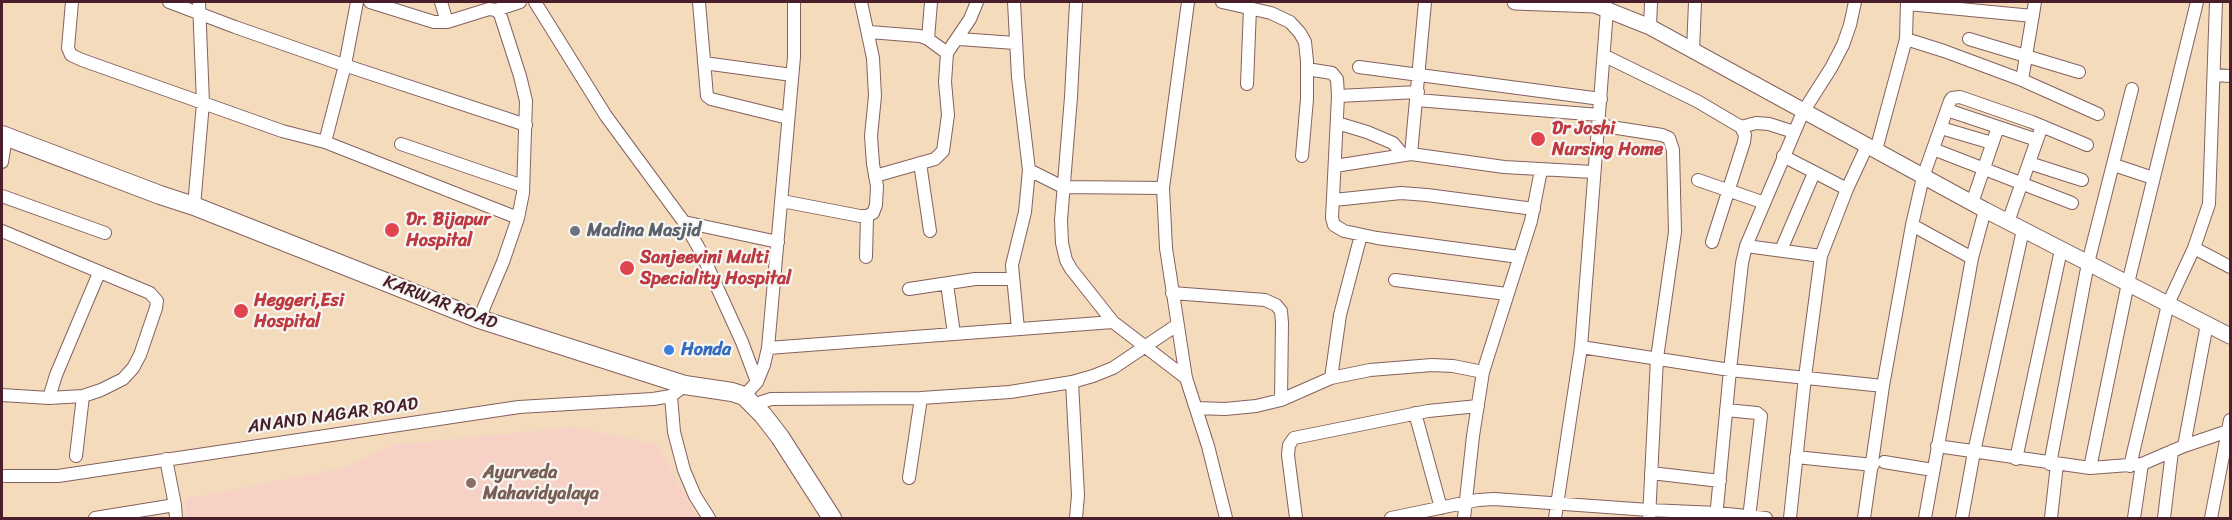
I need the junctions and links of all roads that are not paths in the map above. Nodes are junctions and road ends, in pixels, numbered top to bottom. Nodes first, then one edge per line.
1 (72, 2) edge
2 (169, 2) edge
3 (357, 2) edge
4 (370, 2) edge
5 (441, 2) edge
6 (519, 2) edge
7 (699, 2) edge
8 (794, 2) edge
9 (861, 2) edge
10 (932, 2) edge
11 (977, 2) edge
12 (1014, 2) edge
13 (1076, 2) edge
14 (1188, 2) edge
15 (1222, 2) edge
16 (1425, 2) edge
17 (1515, 2) edge
18 (1651, 2) edge
19 (1695, 2) edge
20 (1855, 2) edge
21 (2035, 2) edge
22 (2197, 2) edge
23 (2216, 2) edge
24 (540, 3) edge
25 (1913, 3) edge
26 (1599, 6) edge
27 (199, 7) edge
28 (1272, 7) edge
29 (1250, 8) junction
30 (496, 10) junction
31 (2033, 16) junction
32 (447, 22) junction
33 (1650, 27) junction
34 (868, 32) junction
35 (928, 39) junction
36 (959, 39) junction
37 (1906, 39) junction
38 (1969, 39) dead end
39 (1015, 43) junction
40 (1693, 51) junction
41 (947, 53) junction
42 (2028, 55) junction
43 (1605, 56) junction
44 (704, 63) junction
45 (345, 65) junction
46 (1359, 67) dead end
47 (1307, 69) junction
48 (2079, 72) dead end
49 (1419, 74) junction
50 (792, 75) junction
51 (2215, 75) junction
52 (2230, 76) edge
53 (2022, 80) junction
54 (1246, 84) dead end
55 (2132, 89) dead end
56 (1338, 96) junction
57 (1417, 96) junction
58 (1601, 99) junction
59 (203, 103) junction
60 (1947, 110) junction
61 (1803, 112) junction
62 (2098, 114) dead end
63 (788, 118) junction
64 (1599, 120) junction
65 (1337, 123) junction
66 (526, 125) junction
67 (2042, 126) junction
68 (1741, 127) junction
69 (1998, 127) junction
70 (1941, 128) junction
71 (1794, 132) junction
72 (4, 136) edge
73 (2037, 140) junction
74 (325, 142) junction
75 (1992, 143) junction
76 (401, 144) dead end
77 (2087, 145) dead end
78 (1872, 148) junction
79 (1933, 149) junction
80 (1407, 154) junction
81 (1302, 156) dead end
82 (1782, 156) junction
83 (2, 162) edge
84 (920, 163) junction
85 (2029, 163) junction
86 (2114, 165) junction
87 (1335, 166) junction
88 (1983, 169) junction
89 (1029, 170) junction
90 (1541, 170) junction
91 (1593, 172) junction
92 (1814, 172) junction
93 (875, 176) junction
94 (1923, 177) junction
95 (2153, 178) junction
96 (1698, 180) dead end
97 (2082, 180) dead end
98 (2022, 184) junction
99 (524, 186) junction
100 (1063, 187) junction
101 (1163, 188) junction
102 (1728, 189) junction
103 (1846, 189) junction
104 (2, 196) edge
105 (1334, 200) junction
106 (782, 201) junction
107 (1762, 202) junction
108 (2072, 203) dead end
109 (194, 206) junction
110 (1978, 206) junction
111 (1534, 209) junction
112 (867, 216) junction
113 (518, 218) junction
114 (684, 222) junction
115 (2008, 222) junction
116 (1912, 225) junction
117 (2023, 230) junction
118 (2, 231) edge
119 (930, 231) dead end
120 (105, 233) dead end
121 (1361, 235) junction
122 (778, 242) junction
123 (1712, 242) dead end
124 (1746, 246) junction
125 (2194, 248) junction
126 (1780, 250) junction
127 (2061, 250) junction
128 (1821, 256) junction
129 (866, 257) dead end
130 (1519, 257) junction
131 (1972, 258) junction
132 (2088, 262) junction
133 (2230, 267) edge
134 (99, 273) junction
135 (1013, 279) junction
136 (1395, 280) dead end
137 (2128, 283) junction
138 (947, 284) junction
139 (909, 289) dead end
140 (1172, 293) junction
141 (1507, 294) junction
142 (2168, 304) junction
143 (478, 319) junction
144 (1113, 322) junction
145 (2207, 324) junction
146 (1177, 325) junction
147 (1018, 330) junction
148 (954, 334) junction
149 (2230, 336) edge
150 (1144, 346) junction
151 (1581, 347) junction
152 (768, 348) junction
153 (1657, 358) junction
154 (1730, 370) junction
155 (1483, 372) junction
156 (1805, 377) junction
157 (1186, 378) junction
158 (1331, 378) junction
159 (757, 382) junction
160 (1072, 382) junction
161 (1883, 386) junction
162 (678, 391) junction
163 (2, 395) edge
164 (83, 396) junction
165 (49, 398) junction
166 (921, 398) junction
167 (1281, 399) junction
168 (748, 400) junction
169 (1478, 406) junction
170 (1196, 408) junction
171 (1726, 410) junction
172 (1415, 414) junction
173 (2229, 426) edge
174 (1937, 446) junction
175 (2178, 448) junction
176 (1974, 452) junction
177 (76, 456) dead end
178 (1796, 457) junction
179 (166, 459) junction
180 (2016, 459) junction
181 (1879, 464) junction
182 (2053, 464) junction
183 (2136, 465) junction
184 (2090, 468) junction
185 (1933, 470) junction
186 (1651, 473) junction
187 (2, 476) edge
188 (909, 478) dead end
189 (1720, 481) junction
190 (1466, 502) junction
191 (1556, 504) junction
192 (175, 505) junction
193 (1441, 508) junction
194 (1649, 514) edge
195 (1716, 516) edge
196 (1749, 517) edge
197 (100, 518) edge
198 (1925, 518) edge
199 (2051, 518) edge
200 (176, 519) edge
201 (709, 519) edge
202 (832, 519) edge
203 (1076, 519) edge
204 (1226, 519) edge
205 (1296, 519) edge
206 (1391, 519) edge
207 (1464, 519) edge
208 (1555, 519) edge
209 (1766, 519) edge
210 (1790, 519) edge
211 (1864, 519) edge
212 (1962, 519) edge
213 (2134, 519) edge
214 (2164, 519) edge
215 (2211, 519) edge

1 - 59 street
2 - 27 street
3 - 45 street
4 - 32 street
5 - 32 street
6 - 30 street
7 - 44 street
8 - 50 street
9 - 34 street
10 - 35 street
11 - 36 street
12 - 39 street
13 - 100 street
14 - 101 street
15 - 29 street
16 - 49 street
17 - 26 main road
18 - 33 street
19 - 40 street
20 - 61 street
21 - 31 street
22 - 95 street
23 - 51 street
24 - 114 street
25 - 31 street
25 - 37 street
26 - 33 main road
26 - 43 street
27 - 45 street
27 - 59 street
28 - 29 street
28 - 47 street
29 - 54 street
30 - 32 street
30 - 66 street
31 - 42 street
33 - 40 main road
34 - 35 street
34 - 93 street
35 - 41 street
36 - 39 street
36 - 41 street
37 - 53 street
37 - 78 street
38 - 42 street
39 - 89 street
40 - 61 main road
41 - 84 street
42 - 48 street
42 - 53 street
43 - 58 street
43 - 68 street
44 - 50 street
44 - 63 street
45 - 66 street
45 - 74 street
46 - 49 street
47 - 56 street
47 - 81 street
49 - 57 street
49 - 58 street
50 - 63 street
51 - 52 street
51 - 125 street
53 - 62 street
55 - 86 street
56 - 57 street
56 - 65 street
57 - 64 street
57 - 80 street
58 - 64 street
59 - 74 street
59 - 109 street
60 - 67 street
60 - 69 street
60 - 70 street
61 - 71 street
61 - 78 main road
63 - 106 street
64 - 91 street
64 - 153 street
65 - 80 street
65 - 87 street
66 - 99 street
67 - 73 street
67 - 77 street
68 - 71 street
68 - 102 street
69 - 73 street
69 - 75 street
70 - 75 street
70 - 79 street
71 - 82 street
72 - 83 street
72 - 109 highway, KARWAR ROAD
73 - 85 street
74 - 113 street
75 - 88 street
76 - 99 street
78 - 94 main road
78 - 103 street
79 - 88 street
79 - 94 street
80 - 87 street
80 - 90 street
82 - 92 street
82 - 107 street
84 - 93 street
84 - 119 street
85 - 97 street
85 - 98 street
86 - 95 street
86 - 132 street
87 - 105 street
88 - 98 street
88 - 110 street
89 - 100 street
89 - 135 street
90 - 91 street
90 - 111 street
91 - 151 street
92 - 103 street
92 - 126 street
93 - 112 street
94 - 110 main road
94 - 116 street
95 - 137 street
96 - 102 street
98 - 108 street
98 - 115 street
99 - 113 street
100 - 101 street
100 - 144 street
101 - 140 street
102 - 107 street
102 - 123 street
103 - 128 street
104 - 120 street
105 - 111 street
105 - 121 street
106 - 112 street
106 - 122 street
107 - 124 street
109 - 143 highway, KARWAR ROAD
110 - 115 main road
110 - 131 street
111 - 130 street
112 - 129 street
113 - 143 street
114 - 122 street
114 - 159 street
115 - 117 main road
116 - 131 street
116 - 161 street
117 - 127 main road
117 - 176 street
118 - 134 street
121 - 130 street
121 - 158 street
122 - 152 street
124 - 126 street
124 - 154 street
125 - 133 street
125 - 142 street
126 - 128 street
127 - 132 main road
127 - 180 street
128 - 156 street
130 - 141 street
131 - 174 street
132 - 137 main road
132 - 182 street
134 - 164 street
134 - 165 street
135 - 138 street
135 - 147 street
136 - 141 street
137 - 142 main road
137 - 184 street
138 - 139 street
138 - 148 street
140 - 146 street
140 - 167 street
141 - 155 street
142 - 145 main road
142 - 183 street
143 - 162 highway, KARWAR ROAD
144 - 147 street
144 - 150 street
145 - 149 main road
145 - 175 street
146 - 150 street
146 - 157 street
147 - 148 street
148 - 152 street
150 - 157 street
150 - 160 street
151 - 153 street
151 - 191 street
152 - 159 street
153 - 154 street
153 - 186 street
154 - 156 street
154 - 171 street
155 - 158 street
155 - 169 street
156 - 161 street
156 - 178 street
157 - 170 street
158 - 167 street
159 - 168 street
160 - 166 street
160 - 203 street
161 - 181 street
162 - 168 highway, KARWAR ROAD
162 - 179 street, ANAND NAGAR ROAD
162 - 201 street
163 - 165 street
164 - 165 street
164 - 177 street
166 - 168 street
166 - 188 street
167 - 170 street
168 - 202 highway
169 - 172 street
169 - 190 street
170 - 204 street
171 - 189 street
171 - 196 street
172 - 193 street
172 - 205 street
173 - 175 street
173 - 215 street
174 - 176 street
174 - 185 street
175 - 183 street
175 - 214 street
176 - 180 street
176 - 212 street
178 - 181 street
178 - 210 street
179 - 187 street, ANAND NAGAR ROAD
179 - 192 street
180 - 182 street
181 - 185 street
181 - 211 street
182 - 184 street
182 - 199 street
183 - 184 street
183 - 213 street
185 - 198 street
186 - 189 street
186 - 194 street
189 - 195 street
190 - 191 street
190 - 193 street
190 - 207 street
191 - 194 street
191 - 208 street
192 - 197 street
192 - 200 street
193 - 206 street
194 - 195 street
195 - 196 street
196 - 209 street

